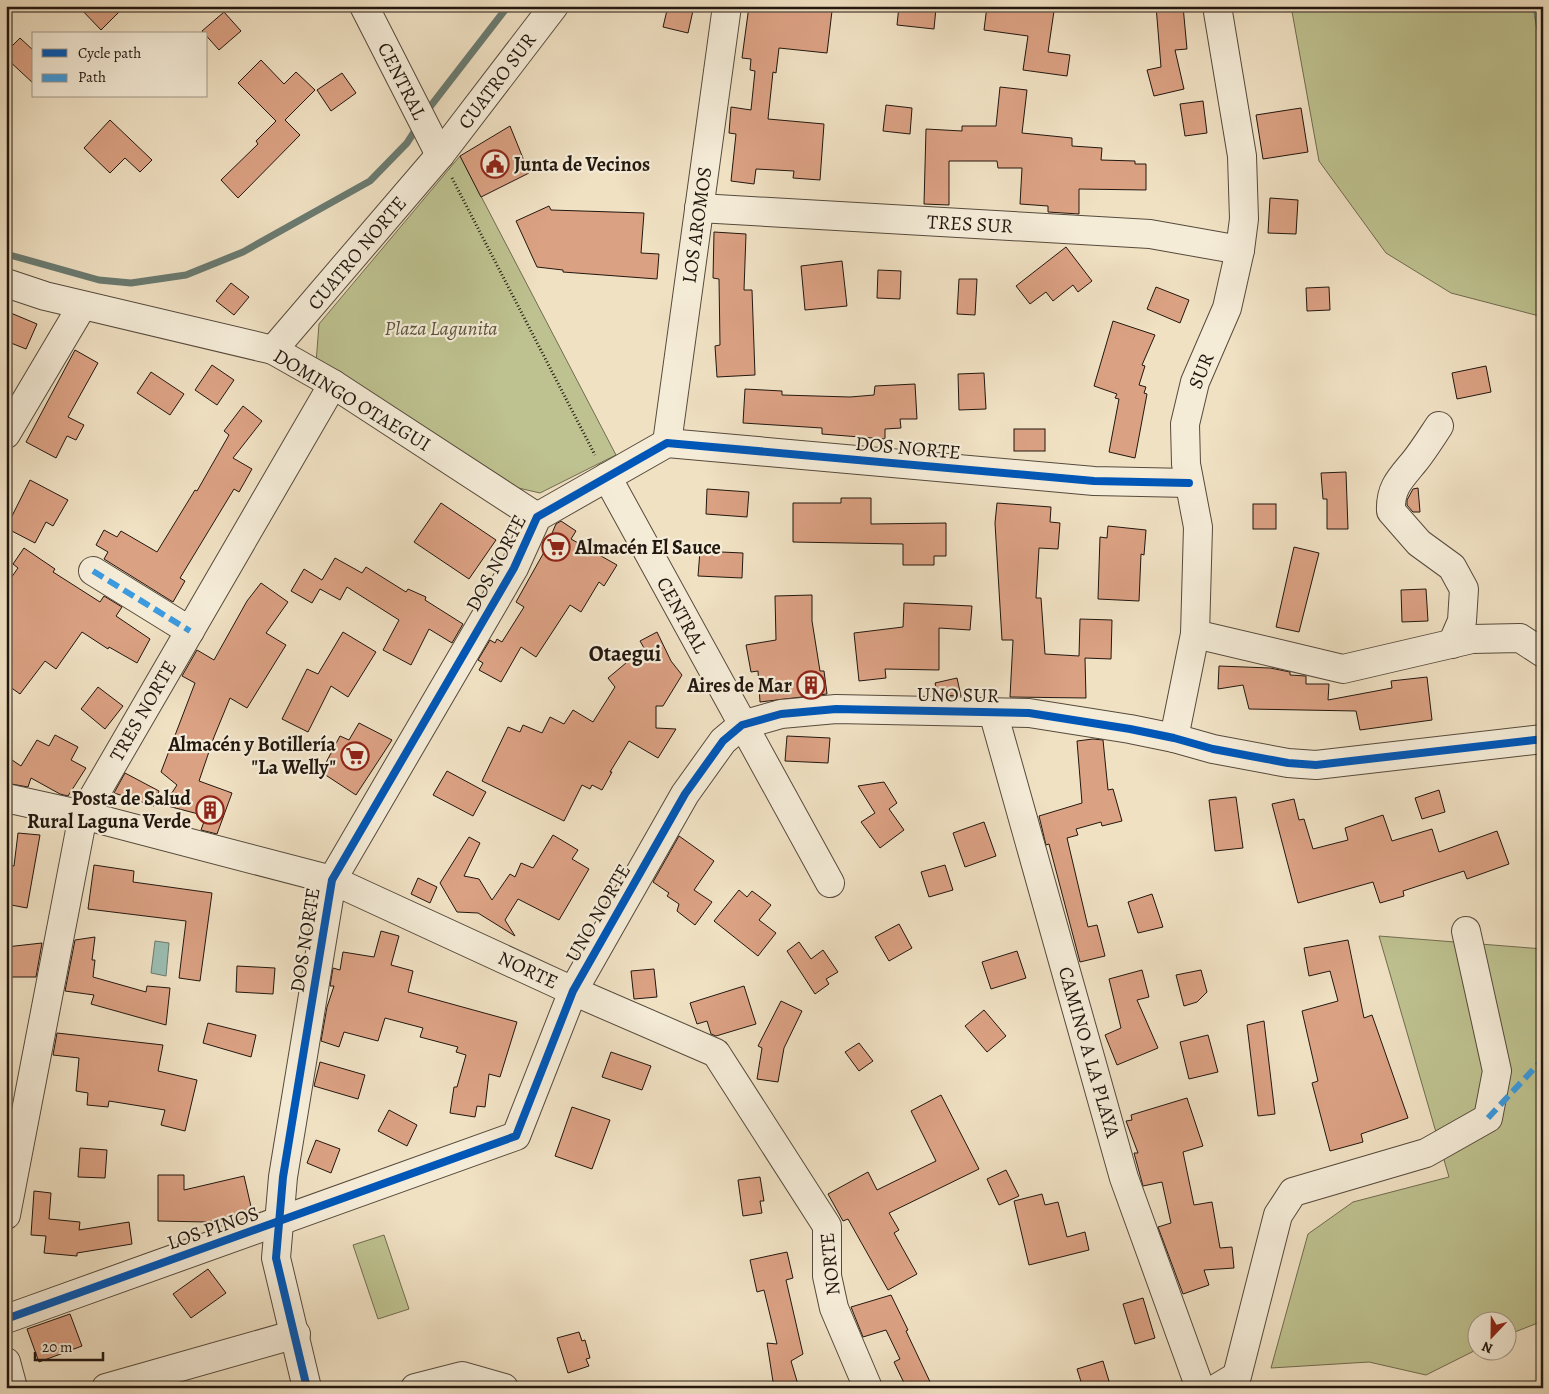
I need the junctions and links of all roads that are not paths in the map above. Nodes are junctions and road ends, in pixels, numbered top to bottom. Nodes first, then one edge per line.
1 (364, 6) edge
2 (554, 6) edge
3 (727, 6) edge
4 (1217, 6) edge
5 (440, 155) junction
6 (699, 208) junction
7 (1240, 250) junction
8 (6, 282) edge
9 (82, 306) junction
10 (273, 350) junction
11 (333, 384) junction
12 (1439, 426) dead end
13 (6, 434) edge
14 (667, 443) junction
15 (607, 478) junction
16 (1189, 483) junction
17 (537, 517) junction
18 (93, 572) dead end
19 (190, 631) junction
20 (1195, 634) junction
21 (1452, 644) junction
22 (1543, 653) edge
23 (993, 712) junction
24 (742, 725) junction
25 (1174, 738) junction
26 (1543, 739) edge
27 (6, 798) edge
28 (83, 815) junction
29 (332, 880) junction
30 (830, 883) dead end
31 (1466, 931) dead end
32 (573, 991) junction
33 (516, 1136) joint
34 (6, 1215) edge
35 (281, 1222) junction
36 (6, 1319) edge
37 (296, 1334) junction
38 (6, 1362) edge
39 (13, 1388) edge
40 (106, 1388) edge
41 (307, 1388) edge
42 (415, 1388) edge
43 (504, 1388) edge
44 (868, 1388) edge
45 (1200, 1388) edge
46 (1217, 1388) edge

1 - 5 street, CENTRAL
2 - 5 street, CUATRO SUR
3 - 6 street, LOS AROMOS
4 - 7 street, SUR
5 - 10 street, CUATRO NORTE
6 - 7 street, TRES SUR
6 - 14 street, LOS AROMOS
7 - 16 street, SUR
8 - 9 street, DOMINGO OTAEGUI
9 - 10 street, DOMINGO OTAEGUI
9 - 13 street
10 - 11 street, DOMINGO OTAEGUI
11 - 17 street, DOMINGO OTAEGUI
11 - 19 street, TRES NORTE
12 - 21 street
14 - 15 street, DOS NORTE
14 - 16 street, DOS NORTE
15 - 17 street, DOS NORTE
15 - 24 street, CENTRAL
16 - 20 street, SUR
17 - 29 street, DOS NORTE
18 - 19 street
19 - 28 street, TRES NORTE
20 - 21 street
20 - 25 street, SUR
21 - 22 street
23 - 24 street, UNO SUR
23 - 25 street, UNO SUR
23 - 45 street, CAMINO A LA PLAYA
24 - 30 street, CENTRAL
24 - 32 street, UNO NORTE
25 - 26 street, UNO SUR
27 - 28 street, NORTE
28 - 29 street, NORTE
28 - 34 street, TRES NORTE
29 - 32 street, NORTE
29 - 35 street, DOS NORTE
31 - 46 street
32 - 33 street, UNO NORTE
32 - 44 street, NORTE
33 - 35 street, LOS PINOS
35 - 36 street, LOS PINOS
35 - 37 street, DOS NORTE
37 - 40 street
37 - 41 street, DOS NORTE
38 - 39 street
42 - 43 street

